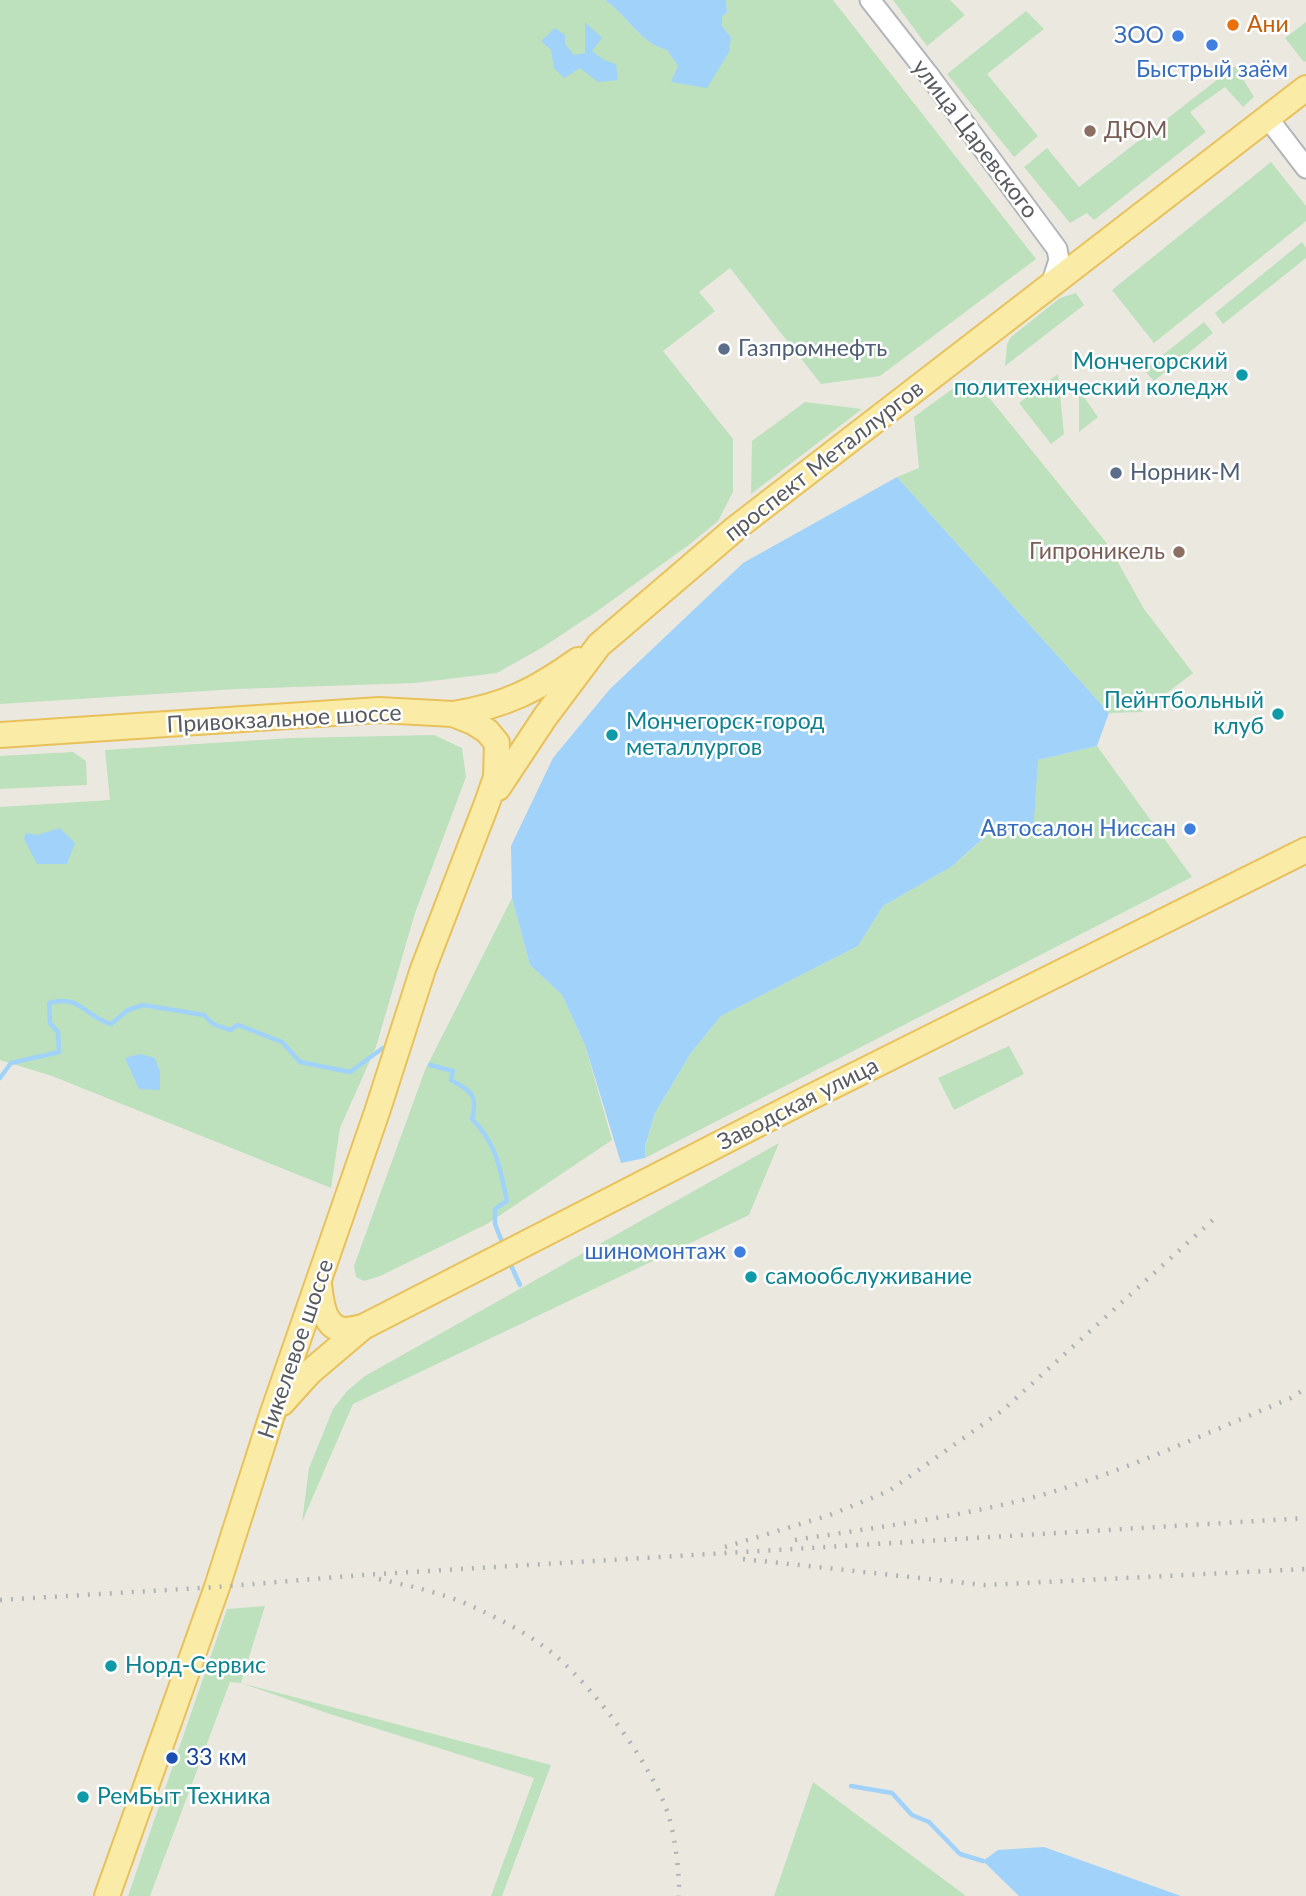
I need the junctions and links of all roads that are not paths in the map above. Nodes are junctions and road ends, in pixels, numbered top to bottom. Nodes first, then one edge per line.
1 (870, 0) edge
2 (1306, 88) edge
3 (1268, 117) junction
4 (1306, 168) edge
5 (1057, 249) junction
6 (1096, 250) junction
7 (1051, 285) junction
8 (598, 645) junction
9 (453, 714) junction
10 (0, 735) edge
11 (487, 803) junction
12 (1306, 850) edge
13 (319, 1280) junction
14 (363, 1327) junction
15 (273, 1414) junction
16 (107, 1896) edge

1 - 5 street, улица Царевского
2 - 3 main road, проспект Металлургов
3 - 4 street
3 - 6 main road, проспект Металлургов
5 - 6 street
5 - 7 street
6 - 7 main road, проспект Металлургов
7 - 8 main road, проспект Металлургов
8 - 9 main road
8 - 11 main road, проспект Металлургов
9 - 10 main road, Привокзальное шоссе
9 - 11 main road, Привокзальное шоссе
11 - 13 main road, Никелевое шоссе
12 - 14 main road, Заводская улица
13 - 14 main road
13 - 15 main road, Никелевое шоссе
14 - 15 main road, Заводская улица
15 - 16 main road, Никелевое шоссе

